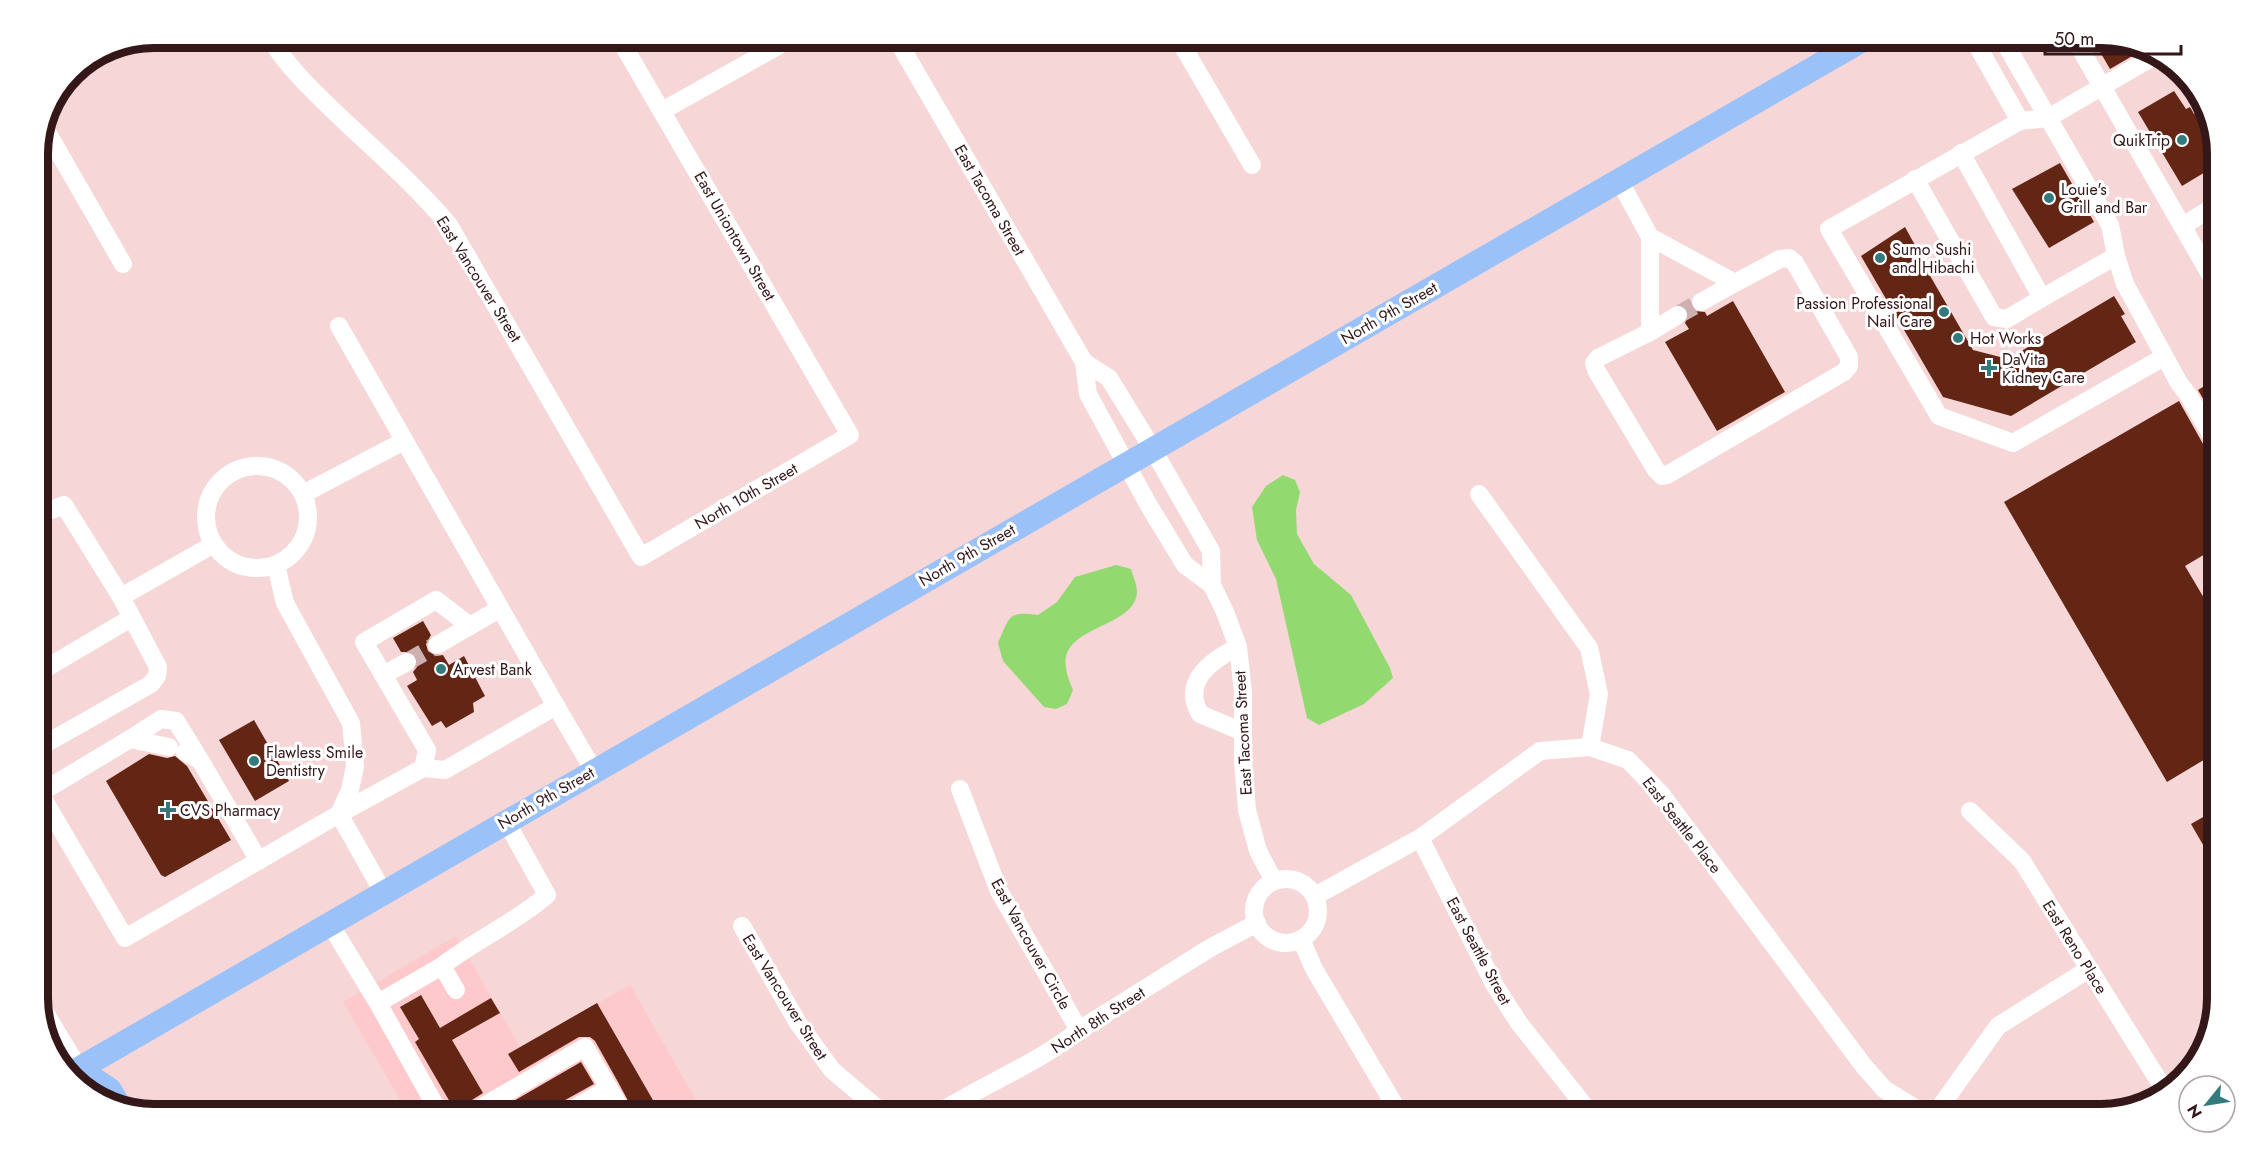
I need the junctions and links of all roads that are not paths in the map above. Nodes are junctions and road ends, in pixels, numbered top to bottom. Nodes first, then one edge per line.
1 (277, 48) edge
2 (625, 48) edge
3 (774, 48) edge
4 (902, 48) edge
5 (1184, 48) edge
6 (1849, 48) edge
7 (1979, 48) edge
8 (2008, 48) edge
9 (2080, 48) edge
10 (2149, 59) edge
11 (2101, 87) junction
12 (662, 111) junction
13 (2048, 118) junction
14 (2020, 121) junction
15 (50, 137) edge
16 (1961, 153) junction
17 (1251, 165) dead end
18 (1915, 179) junction
19 (1618, 180) junction
20 (2207, 211) edge
21 (2182, 226) junction
22 (1650, 237) junction
23 (2116, 256) junction
24 (123, 264) dead end
25 (2207, 269) edge
26 (1735, 283) junction
27 (2042, 298) junction
28 (1701, 302) tunnel mouth
29 (1678, 315) tunnel mouth
30 (339, 326) dead end
31 (1650, 332) junction
32 (2164, 357) junction
33 (1084, 362) junction
34 (2207, 428) edge
35 (850, 435) joint
36 (404, 441) junction
37 (1152, 448) junction
38 (1126, 464) junction
39 (303, 494) junction
40 (1479, 494) dead end
41 (48, 511) edge
42 (214, 544) junction
43 (641, 557) joint
44 (276, 565) junction
45 (1212, 585) junction
46 (121, 597) junction
47 (499, 609) junction
48 (130, 618) junction
49 (470, 626) junction
50 (437, 645) tunnel mouth
51 (1238, 647) junction
52 (407, 662) tunnel mouth
53 (48, 667) edge
54 (383, 675) junction
55 (556, 706) junction
56 (1243, 732) junction
57 (130, 739) junction
58 (48, 742) edge
59 (1590, 747) junction
60 (184, 753) junction
61 (423, 768) junction
62 (594, 771) junction
63 (48, 786) edge
64 (960, 789) dead end
65 (48, 806) edge
66 (1970, 811) dead end
67 (339, 814) junction
68 (506, 821) junction
69 (1420, 838) junction
70 (259, 861) junction
71 (1274, 881) junction
72 (383, 892) junction
73 (1315, 896) junction
74 (1257, 923) junction
75 (330, 924) junction
76 (742, 926) dead end
77 (1301, 939) junction
78 (442, 966) junction
79 (2089, 969) junction
80 (456, 990) dead end
81 (378, 1003) junction
82 (1079, 1030) junction
83 (54, 1033) edge
84 (69, 1061) edge
85 (79, 1073) edge
86 (86, 1079) edge
87 (2161, 1085) edge
88 (609, 1088) junction
89 (113, 1095) edge
90 (434, 1104) edge
91 (487, 1104) edge
92 (581, 1104) edge
93 (618, 1104) edge
94 (872, 1104) edge
95 (953, 1104) edge
96 (1394, 1104) edge
97 (1583, 1104) edge
98 (1908, 1104) edge
99 (1942, 1104) edge

1 - 43 street, East Vancouver Street
2 - 12 street, East Uniontown Street
3 - 12 street
4 - 33 street, East Tacoma Street
5 - 17 street
6 - 19 main road, North 9th Street
7 - 14 street
8 - 13 street
9 - 11 street
10 - 11 street
11 - 13 street
11 - 21 street
12 - 35 street, East Uniontown Street
13 - 14 street
13 - 23 street
14 - 16 street
15 - 24 street
16 - 18 street
16 - 27 street
18 - 27 street
18 - 32 street
19 - 22 street
19 - 37 main road, North 9th Street
20 - 21 street
21 - 25 street
22 - 26 street
22 - 31 street
23 - 27 street
23 - 32 street
26 - 28 street
26 - 31 street
29 - 31 street
30 - 36 street
32 - 34 street
33 - 37 street, East Tacoma Street
33 - 38 street, East Tacoma Street
35 - 43 street, North 10th Street
36 - 39 street
36 - 47 street
37 - 38 main road, North 9th Street
37 - 45 street, East Tacoma Street
38 - 45 street, East Tacoma Street
38 - 62 main road, North 9th Street
39 - 42 street
39 - 44 street
40 - 59 street
41 - 46 street
42 - 44 street
42 - 46 street
44 - 67 street
45 - 51 street, East Tacoma Street
46 - 48 street
47 - 49 street
47 - 55 street
48 - 53 street
48 - 58 street
49 - 50 street
49 - 54 street
51 - 56 street, East Tacoma Street
51 - 56 street
52 - 54 street
54 - 61 street
55 - 61 street
55 - 62 street
56 - 71 street, East Tacoma Street
57 - 60 street
57 - 60 street
57 - 63 street
59 - 69 street
59 - 98 street, East Seattle Place
60 - 70 street
61 - 67 street
62 - 68 main road, North 9th Street
64 - 82 street, East Vancouver Circle
65 - 70 street
66 - 79 street, East Reno Place
67 - 70 street
67 - 72 street
68 - 72 main road, North 9th Street
68 - 78 street
69 - 73 street
69 - 97 street, East Seattle Street
71 - 73 street
71 - 74 street
72 - 75 main road, North 9th Street
73 - 77 street
74 - 77 street
74 - 82 street, North 8th Street
75 - 81 street
75 - 85 main road, North 9th Street
76 - 94 street, East Vancouver Street
77 - 96 street
78 - 80 street
78 - 81 street
79 - 87 street, East Reno Place
79 - 99 street
81 - 90 street
82 - 95 street, North 8th Street
83 - 84 street
86 - 89 main road
88 - 91 street
88 - 92 street
88 - 93 street

